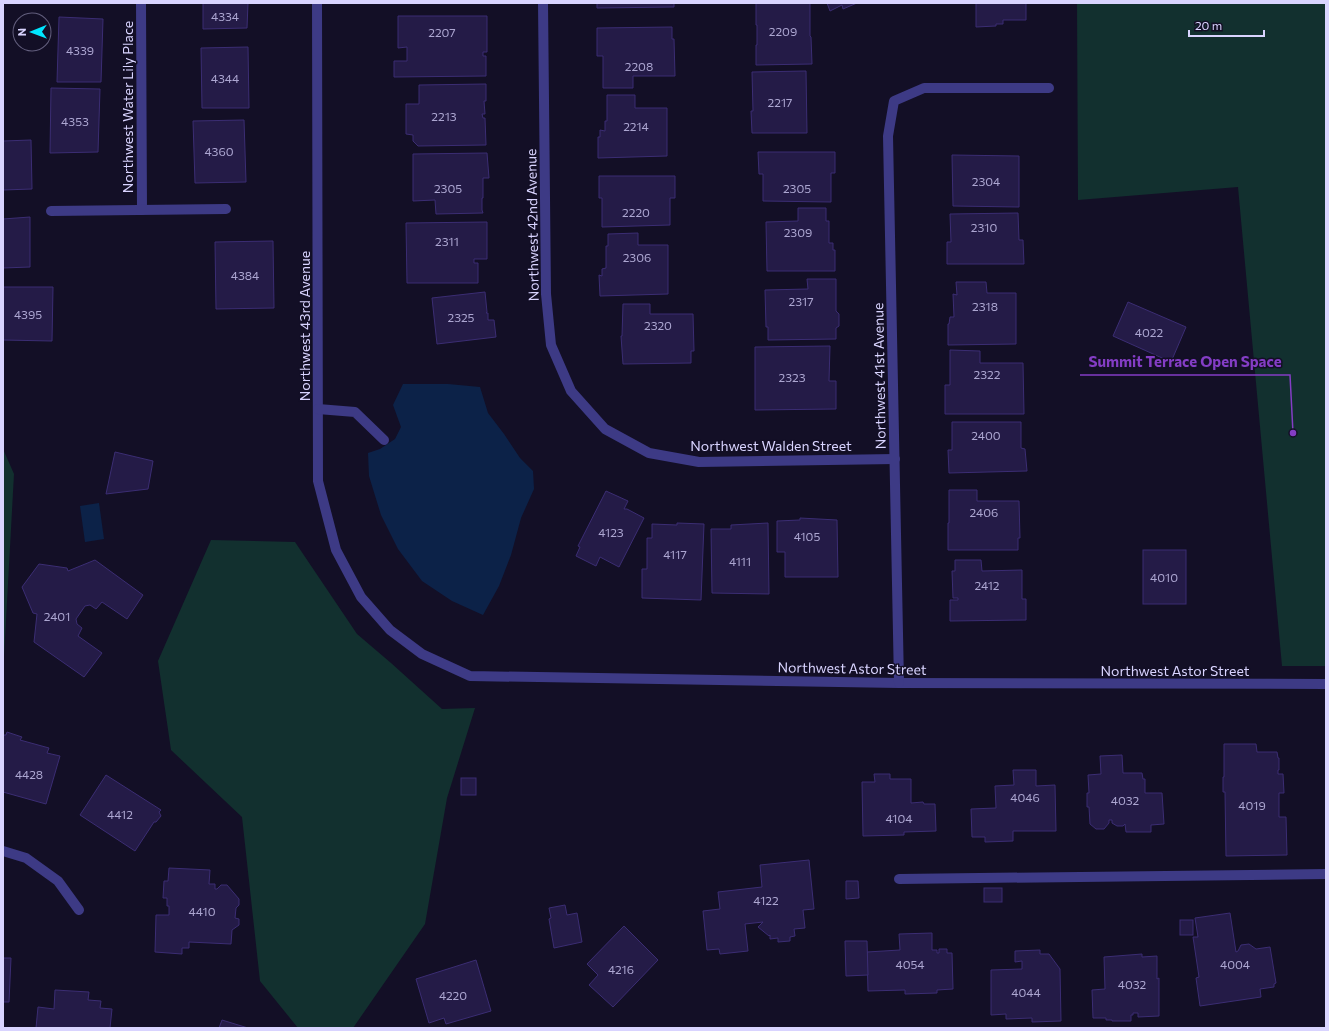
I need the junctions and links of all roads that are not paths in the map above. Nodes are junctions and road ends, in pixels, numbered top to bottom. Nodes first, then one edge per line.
1 (141, 3) edge
2 (317, 3) edge
3 (543, 3) edge
4 (1049, 88) dead end
5 (226, 209) dead end
6 (142, 210) junction
7 (51, 211) dead end
8 (318, 409) junction
9 (605, 429) joint
10 (384, 440) dead end
11 (895, 459) junction
12 (390, 630) joint
13 (899, 683) junction
14 (1326, 684) edge
15 (3, 851) edge
16 (1326, 874) edge
17 (899, 879) dead end
18 (79, 910) dead end

1 - 6 street, Northwest Water Lily Place
2 - 8 street, Northwest 43rd Avenue
3 - 9 street, Northwest 42nd Avenue
4 - 11 street, Northwest 41st Avenue
5 - 6 street, Northwest Water Lily Place
6 - 7 street, Northwest Water Lily Place
8 - 10 street
8 - 12 street, Northwest 43rd Avenue
9 - 11 street, Northwest Walden Street
11 - 13 street, Northwest 41st Avenue
12 - 13 street, Northwest Astor Street
13 - 14 street, Northwest Astor Street
15 - 18 street
16 - 17 street

